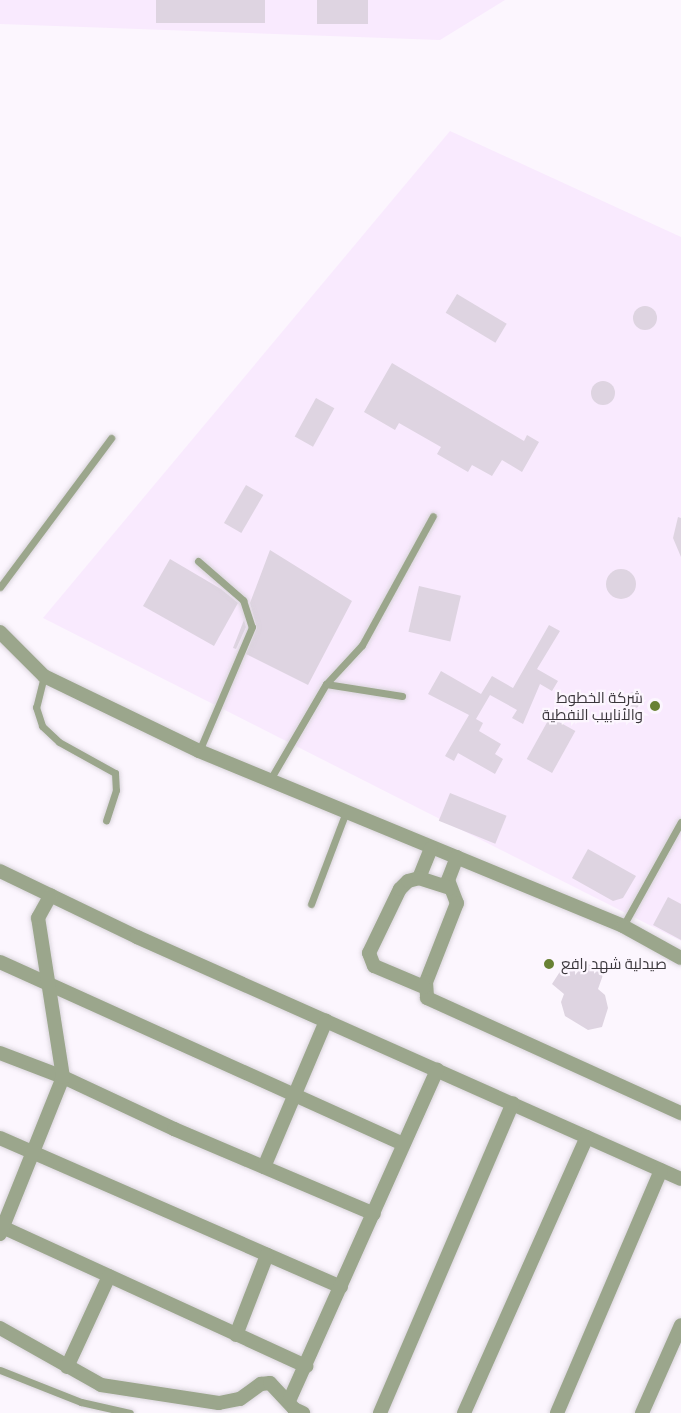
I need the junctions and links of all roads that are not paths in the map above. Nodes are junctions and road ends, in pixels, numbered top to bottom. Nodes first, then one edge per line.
1 (111, 438) dead end
2 (433, 516) dead end
3 (198, 561) dead end
4 (0, 586) edge
5 (0, 632) edge
6 (44, 676) junction
7 (326, 684) junction
8 (402, 696) dead end
9 (199, 751) junction
10 (271, 778) junction
11 (345, 812) junction
12 (106, 820) dead end
13 (681, 822) edge
14 (431, 849) junction
15 (457, 857) junction
16 (0, 871) edge
17 (419, 878) junction
18 (450, 888) junction
19 (51, 895) junction
20 (311, 904) dead end
21 (623, 926) junction
22 (681, 958) edge
23 (0, 962) edge
24 (48, 984) junction
25 (424, 987) junction
26 (326, 1021) junction
27 (0, 1053) edge
28 (437, 1070) junction
29 (63, 1077) junction
30 (293, 1095) junction
31 (513, 1103) junction
32 (681, 1113) edge
33 (587, 1137) junction
34 (0, 1138) edge
35 (403, 1144) junction
36 (33, 1153) junction
37 (264, 1167) junction
38 (661, 1170) junction
39 (681, 1179) edge
40 (374, 1214) junction
41 (1, 1229) edge
42 (267, 1255) junction
43 (109, 1276) junction
44 (341, 1287) junction
45 (681, 1325) edge
46 (0, 1328) edge
47 (236, 1335) junction
48 (306, 1366) junction
49 (67, 1367) junction
50 (0, 1370) edge
51 (289, 1401) junction
52 (130, 1413) edge
53 (303, 1413) edge
54 (380, 1413) edge
55 (464, 1413) edge
56 (557, 1413) edge
57 (642, 1413) edge

1 - 4 lane
2 - 7 lane
3 - 9 lane
5 - 6 street
6 - 9 street
6 - 12 lane
7 - 8 lane
7 - 10 lane
9 - 10 street
10 - 11 street
11 - 14 street
11 - 20 lane
13 - 21 lane
14 - 15 street
14 - 17 street
15 - 18 street
15 - 21 street
16 - 19 street
17 - 18 street
17 - 25 street
18 - 25 street
19 - 24 street
19 - 26 street
21 - 22 street
23 - 24 street
24 - 29 street
24 - 30 street
25 - 32 street
26 - 28 street
26 - 30 street
27 - 29 street
28 - 31 street
28 - 35 street
29 - 36 street
29 - 37 street
30 - 35 street
30 - 37 street
31 - 33 street
31 - 54 street
33 - 38 street
33 - 55 street
34 - 36 street
35 - 40 street
36 - 41 street
36 - 42 street
37 - 40 street
38 - 39 street
38 - 56 street
40 - 44 street
41 - 43 street
42 - 44 street
42 - 47 street
43 - 47 street
43 - 49 street
44 - 48 street
45 - 57 street
46 - 49 street
47 - 48 street
48 - 51 street
49 - 51 street
50 - 52 lane
51 - 53 street

